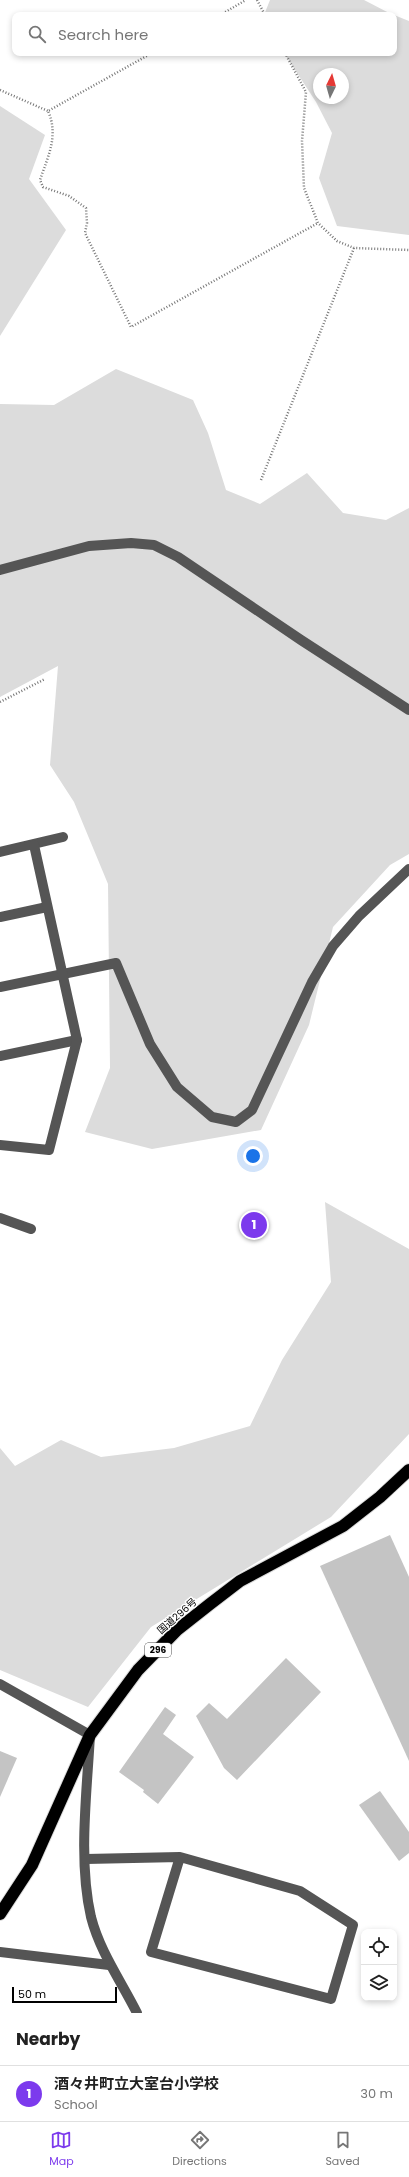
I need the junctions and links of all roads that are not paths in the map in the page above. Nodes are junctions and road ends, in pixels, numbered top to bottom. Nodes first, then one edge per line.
1 (0, 570) edge
2 (409, 710) edge
3 (63, 838) dead end
4 (34, 845) junction
5 (0, 852) edge
6 (409, 869) edge
7 (47, 907) junction
8 (0, 918) edge
9 (61, 974) junction
10 (0, 987) edge
11 (77, 1040) junction
12 (0, 1056) edge
13 (0, 1145) edge
14 (0, 1218) edge
15 (31, 1229) dead end
16 (409, 1470) edge
17 (0, 1684) edge
18 (90, 1735) junction
19 (180, 1857) junction
20 (86, 1859) junction
21 (0, 1914) edge
22 (0, 1952) edge
23 (109, 1965) junction
24 (136, 2013) edge

1 - 2 street
3 - 4 street
4 - 5 street
4 - 7 street
6 - 9 street
7 - 8 street
7 - 9 street
9 - 10 street
9 - 11 street
11 - 12 street
11 - 13 street
14 - 15 street
16 - 18 highway, 国道296号 / 296
17 - 18 street
18 - 20 street
18 - 21 highway, 国道296号 / 296
19 - 19 street
19 - 20 street
20 - 23 street
22 - 23 street
23 - 24 street

